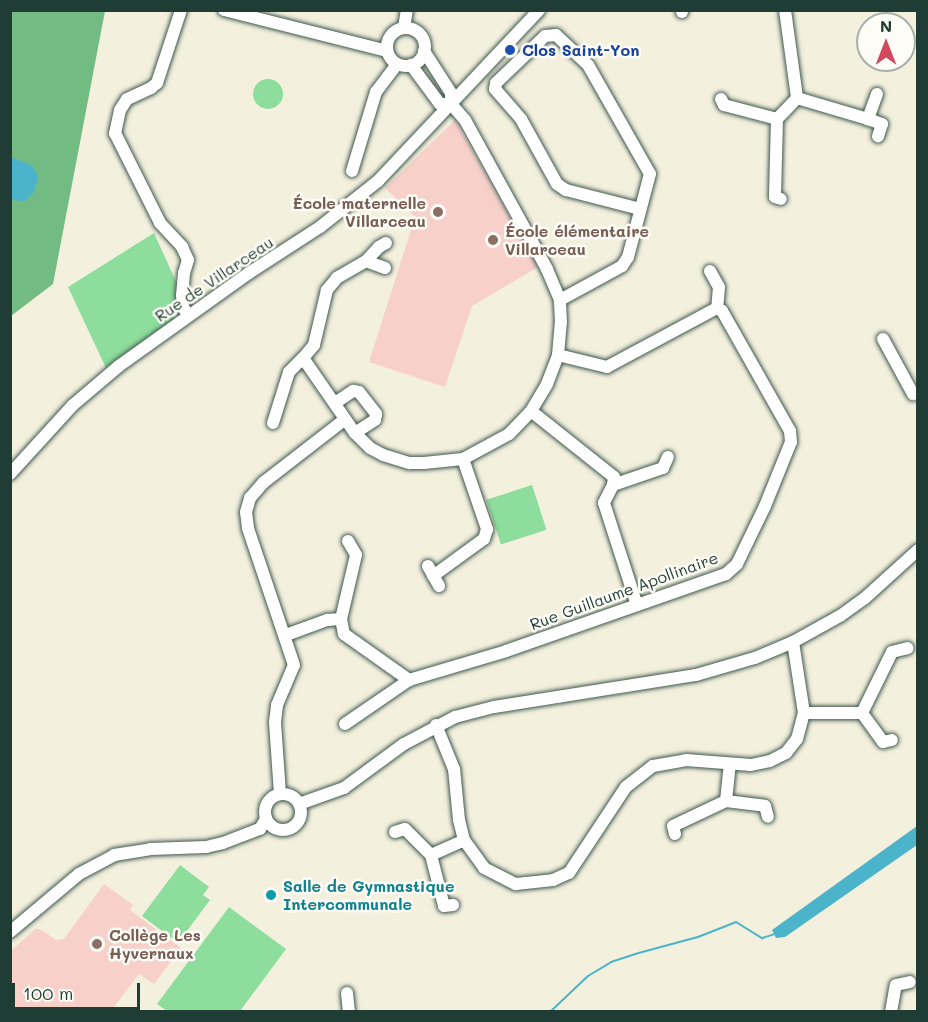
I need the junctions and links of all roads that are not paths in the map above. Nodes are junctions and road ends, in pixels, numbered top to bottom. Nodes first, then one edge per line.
1 (181, 10) edge
2 (224, 10) edge
3 (407, 10) edge
4 (539, 10) edge
5 (785, 10) edge
6 (404, 28) junction
7 (387, 51) junction
8 (424, 51) junction
9 (397, 64) junction
10 (411, 65) junction
11 (877, 94) dead end
12 (797, 98) junction
13 (722, 99) dead end
14 (451, 104) junction
15 (777, 119) junction
16 (868, 119) junction
17 (879, 136) dead end
18 (352, 171) dead end
19 (781, 199) dead end
20 (640, 209) junction
21 (386, 243) dead end
22 (366, 261) junction
23 (385, 267) dead end
24 (710, 271) dead end
25 (560, 300) junction
26 (717, 308) junction
27 (188, 315) junction
28 (883, 339) dead end
29 (558, 355) junction
30 (303, 358) junction
31 (912, 395) edge
32 (335, 403) junction
33 (531, 411) junction
34 (344, 420) junction
35 (273, 423) dead end
36 (355, 433) junction
37 (668, 457) dead end
38 (463, 459) junction
39 (10, 474) edge
40 (613, 485) junction
41 (348, 541) dead end
42 (918, 550) edge
43 (433, 576) dead end
44 (637, 605) junction
45 (341, 619) junction
46 (286, 635) junction
47 (793, 642) junction
48 (908, 648) dead end
49 (409, 680) junction
50 (804, 713) junction
51 (862, 713) junction
52 (345, 724) dead end
53 (436, 726) junction
54 (892, 740) dead end
55 (730, 765) junction
56 (280, 794) junction
57 (726, 801) junction
58 (299, 804) junction
59 (768, 818) dead end
60 (266, 819) junction
61 (395, 832) dead end
62 (675, 834) dead end
63 (464, 840) junction
64 (431, 855) junction
65 (453, 905) dead end
66 (10, 932) edge
67 (910, 982) dead end
68 (347, 993) dead end
69 (349, 1011) edge
70 (891, 1011) edge

1 - 27 street
2 - 7 street
3 - 6 street
4 - 14 street, Rue de Villarceau
5 - 12 street
6 - 7 street
6 - 8 street
7 - 9 street
8 - 10 street
8 - 14 street
9 - 10 street
9 - 18 street
10 - 14 street
11 - 16 street
12 - 15 street
12 - 16 street
13 - 15 street
14 - 25 street
14 - 27 street, Rue de Villarceau
15 - 19 street
16 - 17 street
20 - 20 street
20 - 25 street
21 - 22 street
22 - 23 street
22 - 30 street
24 - 26 street
25 - 29 street
26 - 29 street
26 - 44 street, Rue Guillaume Apollinaire
27 - 39 street, Rue de Villarceau
28 - 31 street
29 - 33 street
30 - 32 street
30 - 35 street
32 - 34 street
32 - 36 street
33 - 38 street
33 - 40 street
34 - 36 street
34 - 46 street
36 - 38 street
37 - 40 street
38 - 43 street
40 - 44 street
41 - 45 street
42 - 47 street
44 - 49 street, Rue Guillaume Apollinaire
45 - 46 street
45 - 49 street
46 - 56 street
47 - 50 street
47 - 53 street
48 - 51 street
49 - 52 street, Rue Guillaume Apollinaire
50 - 51 street
50 - 55 street
51 - 54 street
53 - 58 street
53 - 63 street
55 - 57 street
55 - 63 street
56 - 58 street
56 - 60 street
57 - 59 street
57 - 62 street
58 - 60 street
60 - 66 street
61 - 64 street
63 - 64 street
64 - 65 street
67 - 70 street
68 - 69 street

